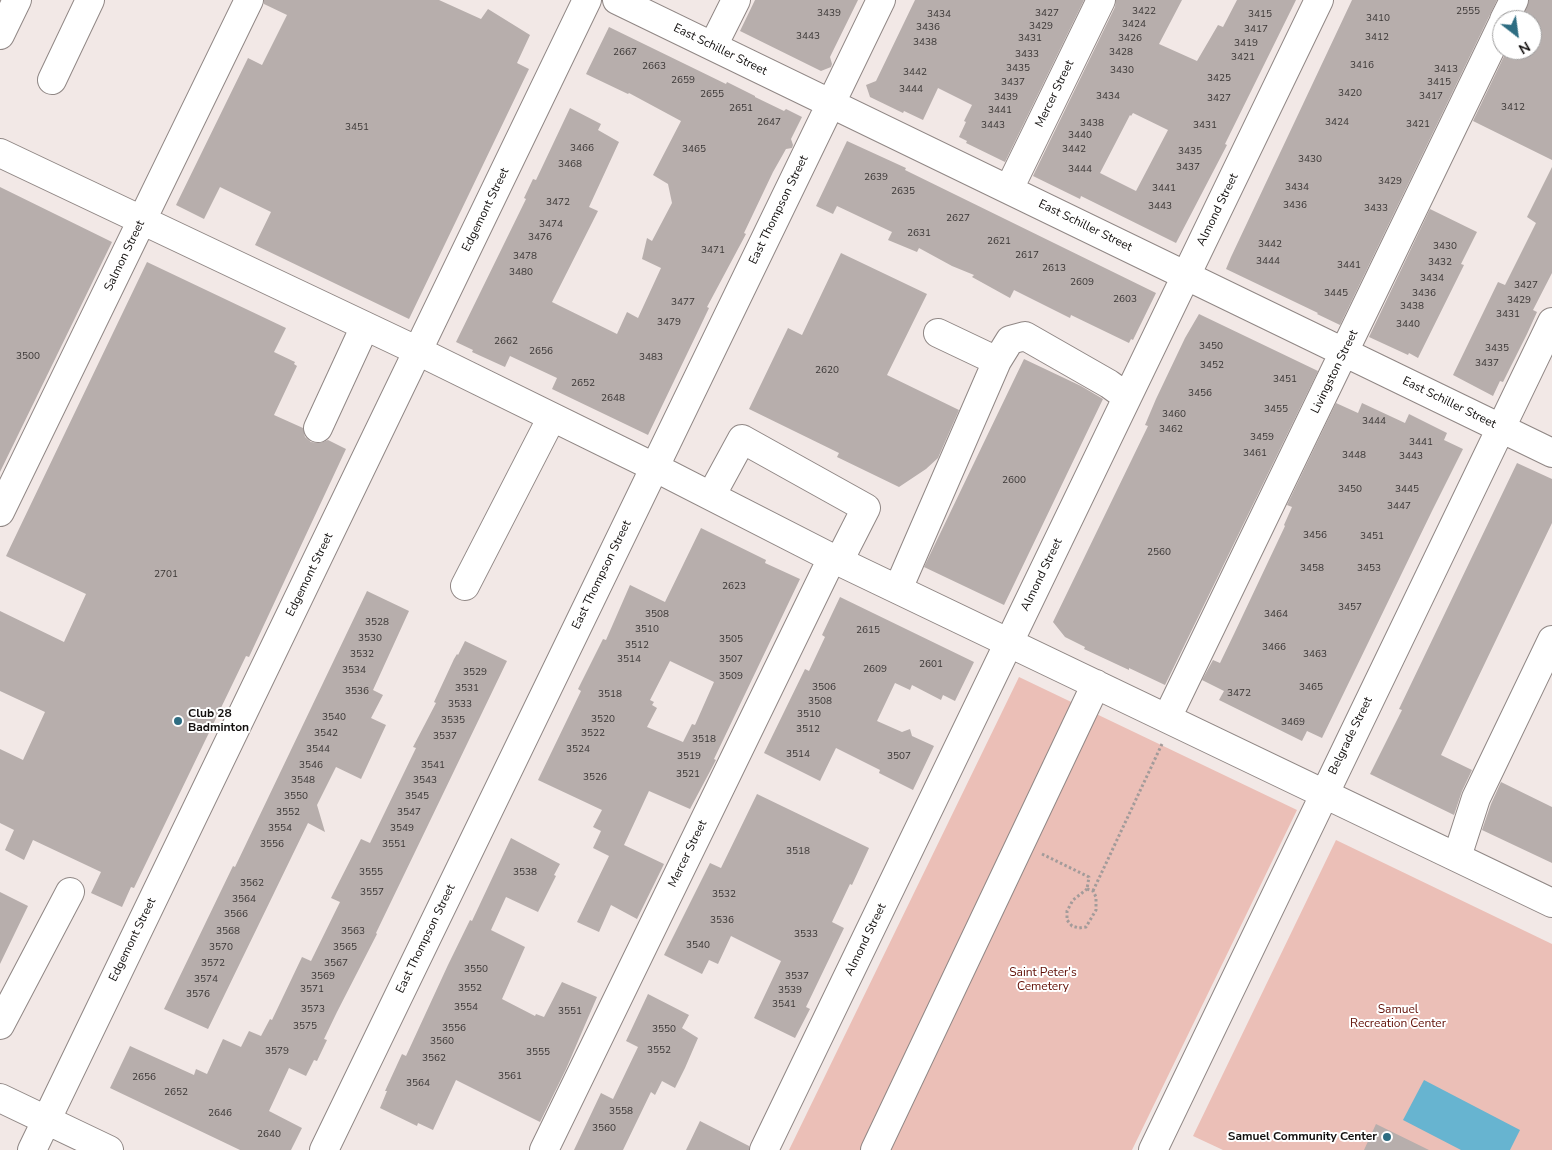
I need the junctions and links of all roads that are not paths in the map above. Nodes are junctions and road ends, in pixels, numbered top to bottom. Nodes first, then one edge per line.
1 (17, 0) edge
2 (90, 0) edge
3 (249, 0) edge
4 (587, 0) edge
5 (617, 0) edge
6 (736, 0) edge
7 (881, 0) edge
8 (1100, 0) edge
9 (1319, 0) edge
10 (0, 35) edge
11 (713, 46) junction
12 (1492, 46) edge
13 (52, 80) dead end
14 (830, 105) junction
15 (0, 153) edge
16 (1008, 189) junction
17 (142, 221) junction
18 (1186, 275) junction
19 (1552, 322) edge
20 (365, 326) junction
21 (938, 333) dead end
22 (418, 351) junction
23 (1344, 351) junction
24 (997, 361) junction
25 (1128, 397) junction
26 (552, 417) junction
27 (318, 428) dead end
28 (1501, 428) junction
29 (1552, 453) edge
30 (654, 467) junction
31 (712, 496) junction
32 (0, 512) edge
33 (835, 559) junction
34 (465, 586) dead end
35 (898, 589) junction
36 (1552, 640) edge
37 (1009, 643) junction
38 (1096, 684) junction
39 (1170, 719) junction
40 (1324, 793) junction
41 (1457, 857) junction
42 (70, 892) dead end
43 (1552, 903) edge
44 (0, 1025) edge
45 (0, 1098) edge
46 (46, 1120) junction
47 (1159, 1148) edge
48 (32, 1150) edge
49 (109, 1150) edge
50 (324, 1150) edge
51 (544, 1150) edge
52 (764, 1150) edge
53 (875, 1150) edge

1 - 10 street
2 - 13 street
3 - 17 street, Salmon Street
4 - 22 street, Edgemont Street
5 - 11 street, East Schiller Street
6 - 11 street
7 - 14 street, East Thompson Street
8 - 16 street, Mercer Street
9 - 18 street, Almond Street
11 - 14 street, East Schiller Street
12 - 23 street, Livingston Street
14 - 16 street, East Schiller Street
14 - 30 street, East Thompson Street
15 - 17 street
16 - 18 street, East Schiller Street
17 - 20 street
17 - 32 street, Salmon Street
18 - 23 street, East Schiller Street
18 - 25 street, Almond Street
19 - 28 street, Belgrade Street
20 - 22 street
20 - 27 street
21 - 24 street
22 - 26 street
22 - 46 street, Edgemont Street
23 - 28 street, East Schiller Street
23 - 39 street, Livingston Street
24 - 25 street
24 - 35 street
25 - 37 street, Almond Street
26 - 30 street
26 - 34 street
28 - 29 street, East Schiller Street
28 - 40 street, Belgrade Street
30 - 31 street
30 - 50 street, East Thompson Street
31 - 33 street
31 - 33 street, Mercer Street
33 - 35 street
33 - 51 street, Mercer Street
35 - 37 street
36 - 41 street
37 - 38 street
37 - 52 street, Almond Street
38 - 39 street
38 - 53 street
39 - 40 street
40 - 41 street
40 - 47 street, Belgrade Street
41 - 43 street
42 - 44 street
45 - 46 street
46 - 48 street, Edgemont Street
46 - 49 street

